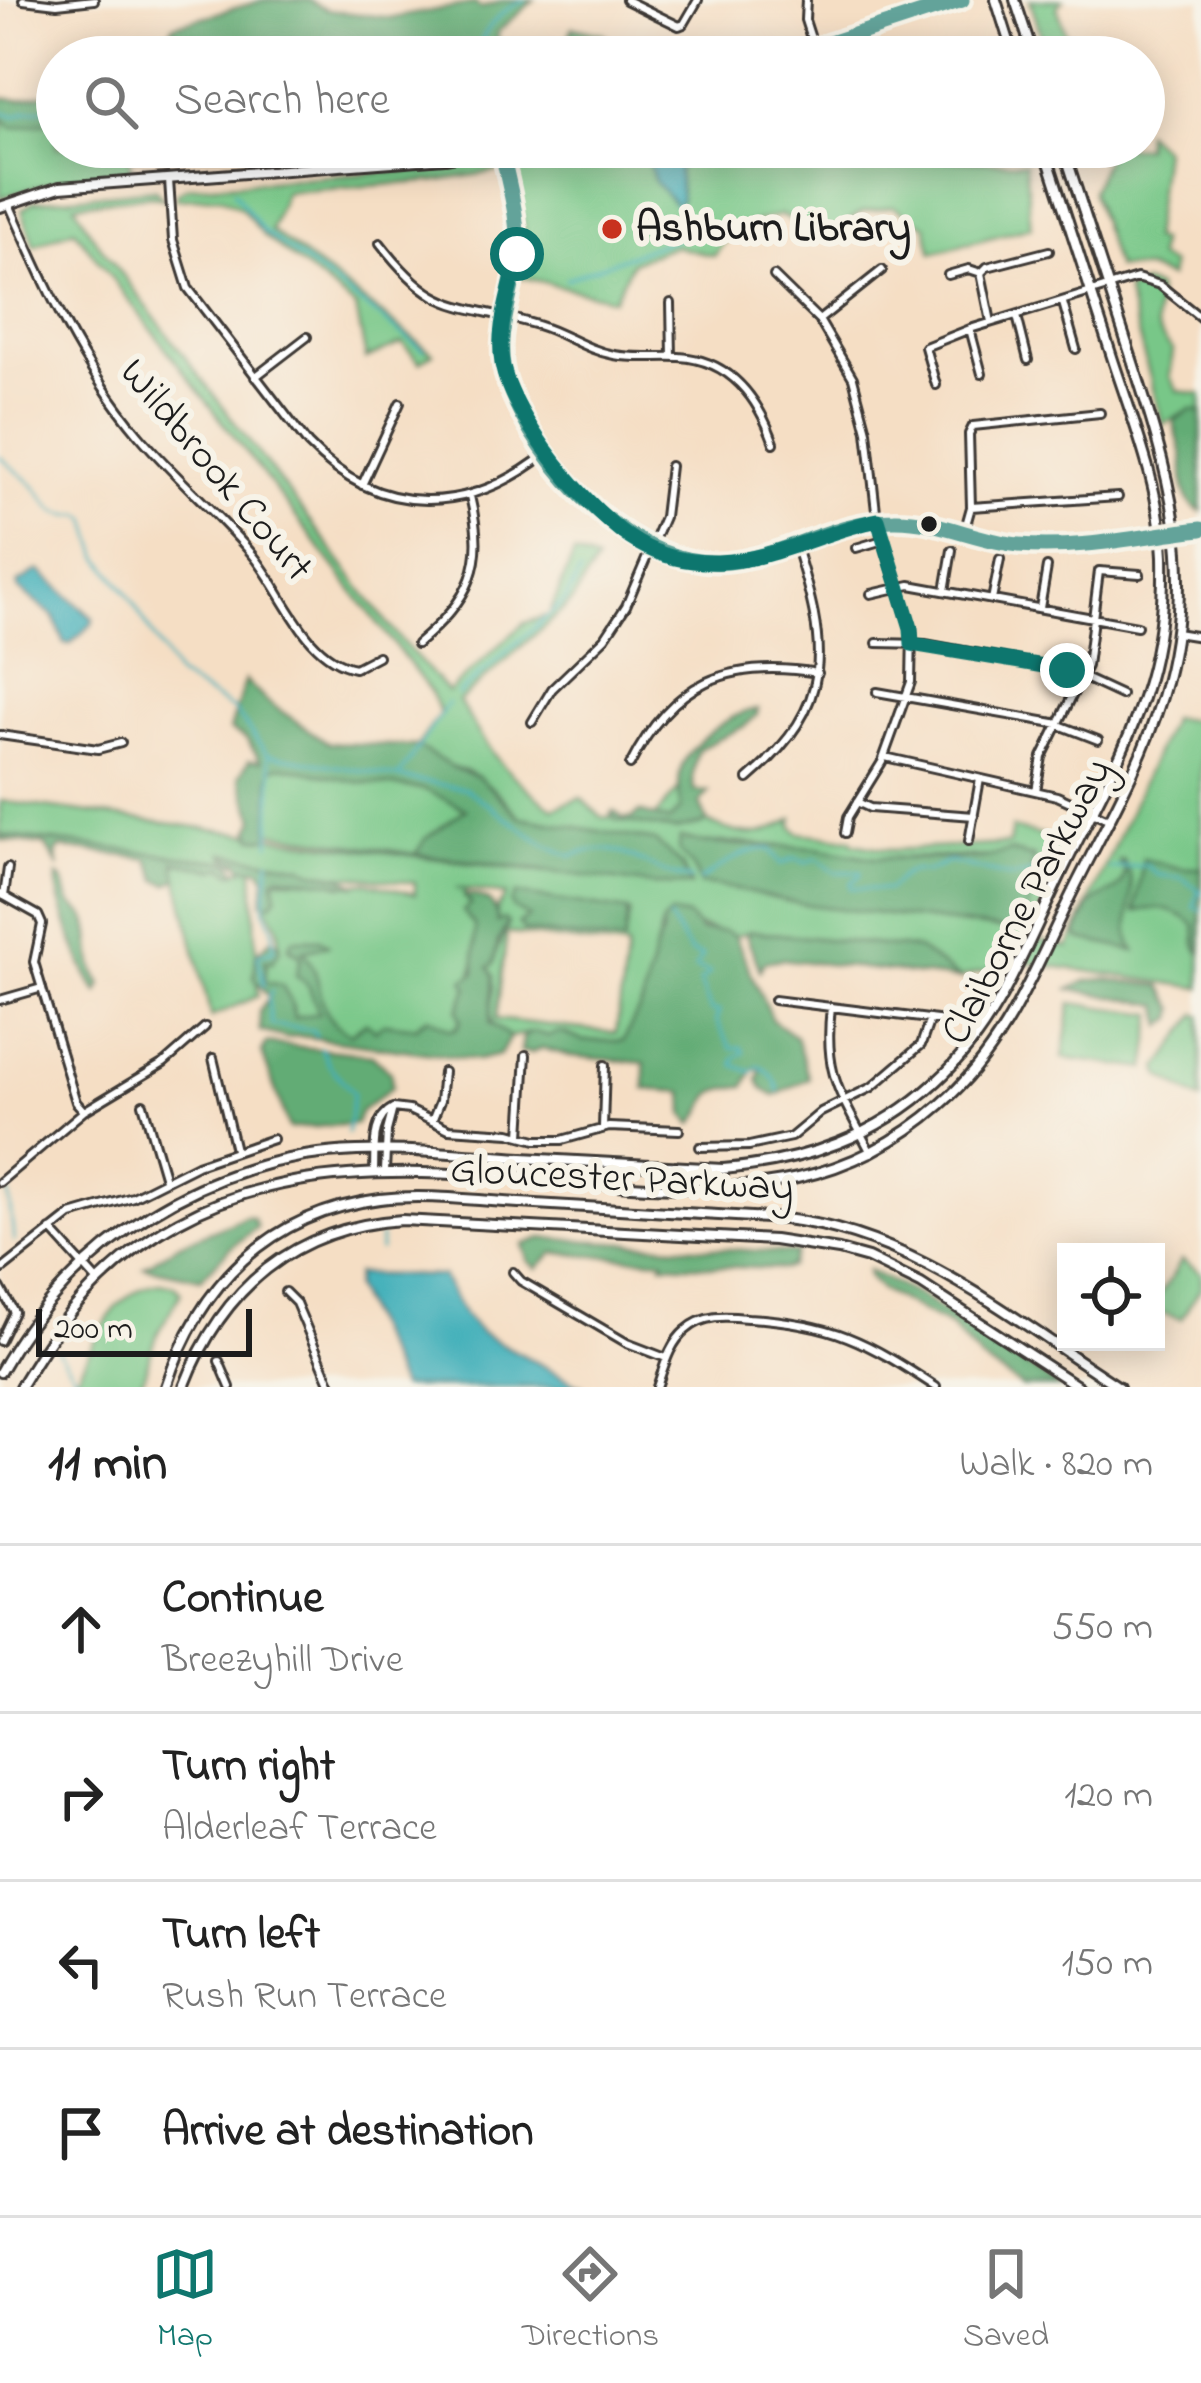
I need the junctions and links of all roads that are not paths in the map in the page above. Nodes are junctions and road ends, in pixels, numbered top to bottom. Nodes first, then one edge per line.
1 (22, 0) edge
2 (94, 0) edge
3 (626, 0) edge
4 (698, 0) edge
5 (806, 0) edge
6 (962, 0) edge
7 (996, 0) edge
8 (1015, 0) edge
9 (810, 36) edge
10 (853, 36) edge
11 (1007, 36) edge
12 (1027, 36) edge
13 (314, 168) edge
14 (507, 168) edge
15 (1051, 168) edge
16 (1070, 168) edge
17 (169, 179) junction
18 (4, 205) edge
19 (380, 243) dead end
20 (1048, 251) dead end
21 (881, 270) dead end
22 (982, 273) junction
23 (948, 275) dead end
24 (774, 276) dead end
25 (1109, 288) junction
26 (1091, 294) junction
27 (671, 303) dead end
28 (1063, 303) junction
29 (1017, 316) junction
30 (502, 318) junction
31 (1201, 318) edge
32 (819, 320) junction
33 (992, 323) junction
34 (970, 329) junction
35 (307, 337) dead end
36 (1076, 349) dead end
37 (672, 357) junction
38 (1028, 360) dead end
39 (982, 374) dead end
40 (255, 377) junction
41 (936, 385) dead end
42 (400, 403) dead end
43 (1100, 412) dead end
44 (774, 443) dead end
45 (549, 451) junction
46 (670, 466) dead end
47 (362, 485) junction
48 (470, 496) junction
49 (1118, 497) dead end
50 (970, 507) junction
51 (878, 520) junction
52 (1201, 529) edge
53 (1179, 531) junction
54 (964, 532) junction
55 (1161, 533) junction
56 (883, 540) junction
57 (795, 544) junction
58 (856, 548) dead end
59 (651, 550) junction
60 (952, 550) dead end
61 (1000, 559) dead end
62 (1047, 567) dead end
63 (1140, 574) dead end
64 (898, 587) junction
65 (945, 592) junction
66 (871, 594) dead end
67 (992, 600) junction
68 (1040, 608) junction
69 (1096, 619) junction
70 (1137, 626) dead end
71 (1176, 633) junction
72 (1201, 637) edge
73 (877, 643) dead end
74 (417, 644) dead end
75 (912, 644) junction
76 (378, 656) dead end
77 (818, 673) junction
78 (1081, 676) junction
79 (878, 692) dead end
80 (1121, 695) dead end
81 (907, 696) junction
82 (532, 722) dead end
83 (1058, 724) junction
84 (0, 735) edge
85 (1098, 740) dead end
86 (121, 743) dead end
87 (885, 757) junction
88 (630, 765) dead end
89 (980, 778) junction
90 (748, 779) dead end
91 (1036, 791) junction
92 (857, 802) junction
93 (1092, 812) junction
94 (974, 816) junction
95 (1108, 819) junction
96 (845, 833) dead end
97 (969, 841) dead end
98 (8, 868) dead end
99 (2, 895) edge
100 (42, 988) junction
101 (0, 1000) edge
102 (774, 1000) dead end
103 (832, 1006) junction
104 (930, 1019) junction
105 (945, 1022) dead end
106 (205, 1027) dead end
107 (526, 1055) dead end
108 (213, 1058) dead end
109 (605, 1065) dead end
110 (443, 1072) dead end
111 (843, 1100) junction
112 (143, 1104) dead end
113 (84, 1112) junction
114 (432, 1121) junction
115 (603, 1129) junction
116 (679, 1130) dead end
117 (861, 1134) junction
118 (521, 1136) junction
119 (273, 1139) dead end
120 (700, 1147) dead end
121 (236, 1150) junction
122 (380, 1151) junction
123 (871, 1153) junction
124 (380, 1171) junction
125 (165, 1179) junction
126 (0, 1181) edge
127 (51, 1230) junction
128 (82, 1265) junction
129 (0, 1271) edge
130 (513, 1272) dead end
131 (98, 1282) junction
132 (0, 1287) edge
133 (285, 1292) dead end
134 (0, 1341) edge
135 (667, 1359) junction
136 (219, 1361) dead end
137 (0, 1372) edge
138 (20, 1387) edge
139 (166, 1387) edge
140 (184, 1387) edge
141 (230, 1387) edge
142 (332, 1387) edge
143 (657, 1387) edge
144 (936, 1387) edge
145 (1079, 1387) edge
146 (1119, 1387) edge

1 - 2 street
3 - 4 street
5 - 9 street
6 - 10 main road
7 - 11 main road
8 - 12 main road
13 - 17 main road
14 - 30 street
15 - 26 main road, Claiborne Parkway
16 - 25 main road, Claiborne Parkway
17 - 18 main road
17 - 40 street
18 - 76 street, Wildbrook Court
19 - 30 street
20 - 22 street
21 - 32 street
22 - 23 street
22 - 33 street
24 - 32 street
25 - 26 street
25 - 31 street
25 - 53 main road, Claiborne Parkway
26 - 28 street
26 - 55 main road, Claiborne Parkway
27 - 37 street
28 - 29 street
28 - 36 street
29 - 33 street
29 - 38 street
30 - 37 street
30 - 45 street
32 - 51 street
33 - 34 street
34 - 39 street
34 - 41 street
35 - 40 street
37 - 44 street
40 - 47 street
42 - 47 street
43 - 50 street
45 - 48 street
45 - 59 street
46 - 59 street
47 - 48 street
48 - 74 street
49 - 50 street
50 - 54 street
51 - 54 street
51 - 56 street
51 - 57 street
52 - 53 main road
53 - 55 main road
53 - 71 main road, Claiborne Parkway
54 - 55 street
55 - 93 main road, Claiborne Parkway
56 - 58 street
56 - 64 street
57 - 59 street
57 - 77 street
59 - 82 street
60 - 65 street
61 - 67 street
62 - 68 street
63 - 69 street
64 - 65 street
64 - 66 street
64 - 75 street
65 - 67 street
67 - 68 street
68 - 69 street
69 - 70 street
69 - 78 street
71 - 72 street
71 - 95 main road, Claiborne Parkway
73 - 75 street
75 - 78 street
75 - 81 street
77 - 88 street
77 - 90 street
78 - 80 street
78 - 83 street
79 - 81 street
81 - 83 street
81 - 87 street
83 - 85 street
83 - 91 street
84 - 86 street
87 - 89 street
87 - 92 street
89 - 91 street
89 - 94 street
91 - 93 street
92 - 94 street
92 - 96 street
93 - 95 street
93 - 117 main road, Claiborne Parkway
94 - 97 street
95 - 123 main road, Claiborne Parkway
98 - 99 street
99 - 100 street
100 - 101 street
100 - 113 street
102 - 103 street
103 - 104 street
103 - 111 street
104 - 105 street
104 - 111 street
106 - 113 street
107 - 118 street
108 - 121 street
109 - 115 street
110 - 114 street
111 - 117 street
111 - 120 street
112 - 125 street
113 - 126 street
114 - 118 street
114 - 122 street
115 - 116 street
115 - 118 street
117 - 122 main road, Claiborne Parkway
117 - 123 street
119 - 121 street
121 - 125 street
122 - 124 street
122 - 128 main road, Claiborne Parkway
123 - 124 main road, Claiborne Parkway
124 - 131 main road, Claiborne Parkway
125 - 127 street
127 - 128 street
127 - 129 street
128 - 131 street
128 - 137 main road, Claiborne Parkway
130 - 135 street
131 - 138 main road, Claiborne Parkway
132 - 134 street
133 - 142 street
135 - 143 street
135 - 144 street
136 - 141 street
139 - 146 main road, Gloucester Parkway
140 - 145 main road, Gloucester Parkway

